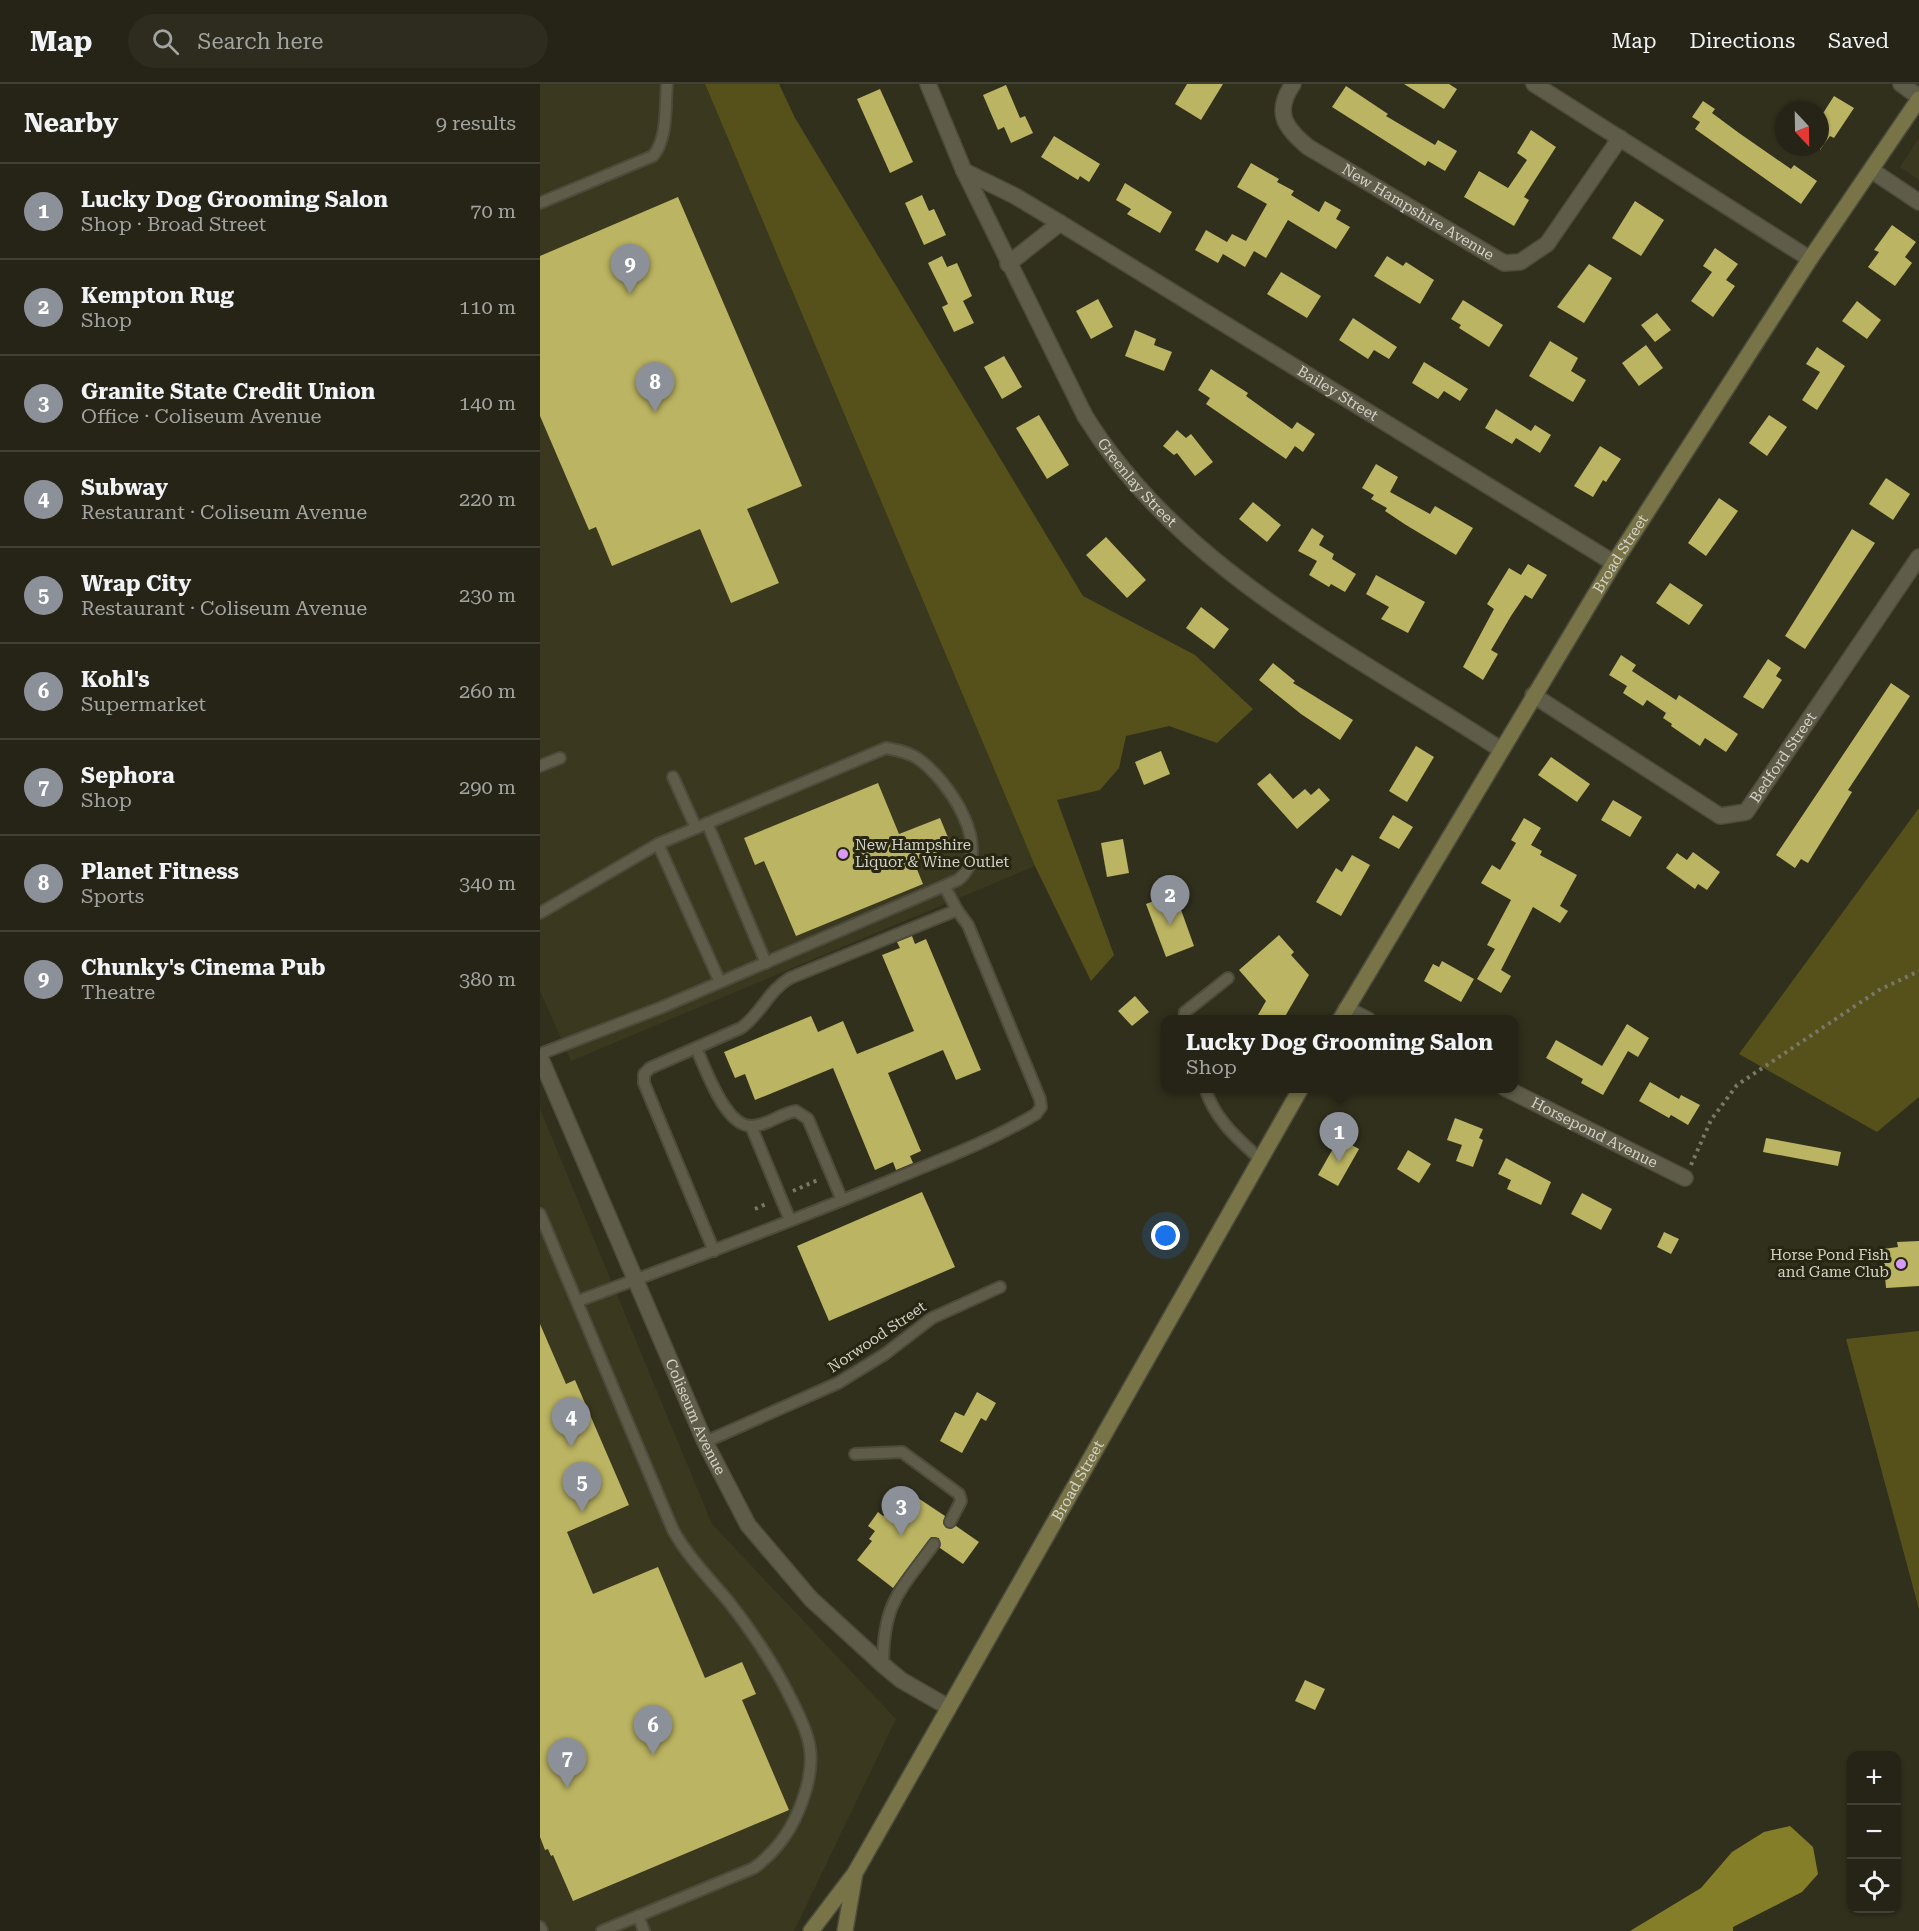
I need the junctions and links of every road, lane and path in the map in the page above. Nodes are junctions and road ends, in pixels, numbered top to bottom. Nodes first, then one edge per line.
1 (667, 84) edge
2 (928, 84) edge
3 (1293, 84) edge
4 (1534, 84) edge
5 (1901, 84) edge
6 (1919, 98) edge
7 (1620, 138) junction
8 (1871, 170) junction
9 (964, 171) junction
10 (1919, 202) edge
11 (540, 203) edge
12 (1060, 223) junction
13 (1810, 259) junction
14 (1008, 264) junction
15 (1919, 557) edge
16 (1614, 563) junction
17 (1533, 694) junction
18 (1500, 749) junction
19 (560, 758) dead end
20 (540, 766) edge
21 (673, 777) dead end
22 (707, 823) junction
23 (696, 828) junction
24 (658, 844) junction
25 (945, 887) junction
26 (957, 909) junction
27 (540, 914) edge
28 (766, 963) junction
29 (1919, 971) edge
30 (1228, 978) dead end
31 (720, 982) junction
32 (1343, 1014) edge
33 (1185, 1015) edge
34 (696, 1048) junction
35 (540, 1055) edge
36 (1206, 1093) edge
37 (1299, 1093) edge
38 (1513, 1093) edge
39 (751, 1126) junction
40 (1261, 1160) junction
41 (1685, 1178) joint
42 (820, 1179) dead end
43 (793, 1191) dead end
44 (842, 1200) junction
45 (771, 1201) dead end
46 (755, 1209) dead end
47 (540, 1214) edge
48 (790, 1220) junction
49 (714, 1251) junction
50 (636, 1280) junction
51 (1000, 1287) dead end
52 (578, 1301) junction
53 (705, 1442) junction
54 (855, 1454) dead end
55 (950, 1522) dead end
56 (934, 1544) dead end
57 (883, 1665) junction
58 (948, 1707) junction
59 (855, 1873) junction
60 (638, 1916) junction
61 (602, 1931) edge
62 (644, 1931) edge
63 (811, 1931) edge
64 (845, 1931) edge

1 - 11 lane
2 - 9 street, Greenlay Street
3 - 7 street, New Hampshire Avenue
4 - 7 street
5 - 6 street
6 - 8 main road, Broad Street
7 - 13 street
8 - 10 street
8 - 13 main road, Broad Street
9 - 12 street, Bailey Street
9 - 14 street, Greenlay Street
12 - 14 street
12 - 16 street, Bailey Street
13 - 16 main road, Broad Street
14 - 18 street, Greenlay Street
15 - 17 street, Bedford Street
16 - 17 main road, Broad Street
17 - 18 main road, Broad Street
18 - 32 main road, Broad Street
19 - 20 lane
21 - 23 lane
22 - 23 lane
22 - 25 lane
22 - 28 lane
23 - 24 lane
24 - 27 lane
24 - 31 lane
25 - 26 lane
25 - 28 lane
26 - 34 lane
26 - 44 lane
28 - 31 lane
29 - 41 path
30 - 33 lane
31 - 35 lane
34 - 39 lane
34 - 49 lane
35 - 50 street, Coliseum Avenue
36 - 40 lane
37 - 40 main road, Broad Street
38 - 41 street, Horsepond Avenue
39 - 44 lane
39 - 48 lane
40 - 58 main road, Broad Street
42 - 43 path
44 - 48 lane
45 - 46 path
47 - 52 lane
48 - 49 lane
49 - 50 lane
50 - 52 lane
50 - 53 street, Coliseum Avenue
51 - 53 lane, Norwood Street
52 - 60 lane
53 - 57 street, Coliseum Avenue
54 - 55 lane
56 - 57 lane
57 - 58 street, Coliseum Avenue
58 - 59 main road, Broad Street
59 - 63 main road, Broad Street
59 - 64 main road, Broad Street
60 - 61 lane
60 - 62 lane

